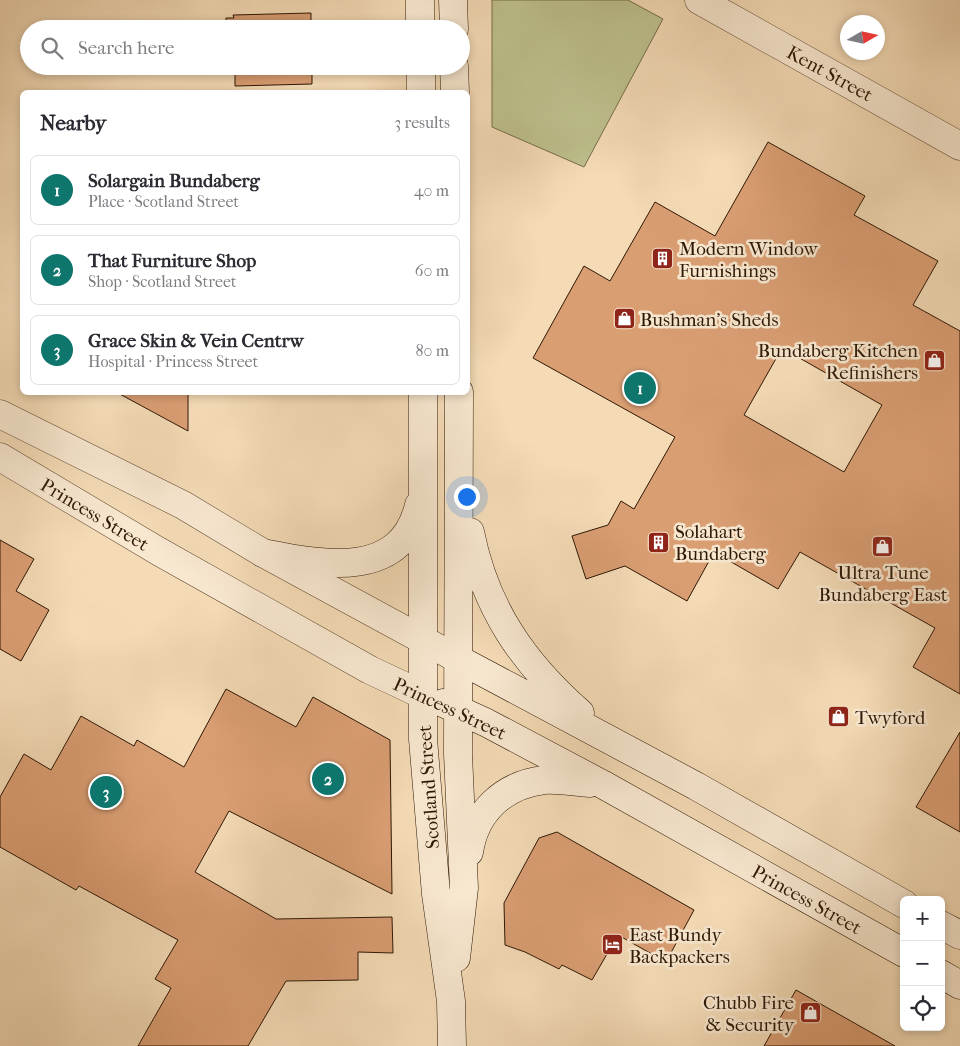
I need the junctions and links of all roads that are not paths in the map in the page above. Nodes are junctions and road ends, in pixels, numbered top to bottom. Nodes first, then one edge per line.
1 (420, 0) edge
2 (453, 0) edge
3 (699, 0) edge
4 (420, 20) edge
5 (454, 20) edge
6 (421, 75) edge
7 (454, 75) edge
8 (421, 90) edge
9 (455, 90) edge
10 (960, 146) edge
11 (423, 395) edge
12 (459, 395) edge
13 (0, 414) edge
14 (0, 457) edge
15 (460, 484) junction
16 (423, 486) junction
17 (263, 553) junction
18 (423, 641) junction
19 (458, 659) junction
20 (423, 695) junction
21 (458, 710) junction
22 (611, 741) junction
23 (602, 784) junction
24 (464, 888) junction
25 (900, 902) edge
26 (945, 927) edge
27 (960, 936) edge
28 (900, 951) edge
29 (945, 976) edge
30 (960, 985) edge
31 (451, 1001) junction
32 (452, 1046) edge

1 - 4 main road
2 - 5 main road
3 - 10 main road, Kent Street
6 - 8 main road
7 - 9 main road
11 - 16 main road, Scotland Street
12 - 15 main road, Scotland Street
13 - 17 main road
14 - 20 main road, Princess Street
15 - 19 main road, Scotland Street
15 - 22 main road
16 - 17 main road
16 - 18 main road, Scotland Street
17 - 18 main road
18 - 19 main road
18 - 20 main road, Scotland Street
19 - 21 main road, Scotland Street
19 - 22 main road
20 - 21 main road, Princess Street
20 - 31 main road, Scotland Street
21 - 23 main road, Princess Street
21 - 24 main road, Scotland Street
22 - 25 main road
23 - 24 main road
23 - 28 main road, Princess Street
24 - 31 main road, Scotland Street
26 - 27 main road
29 - 30 main road
31 - 32 main road, Scotland Street

